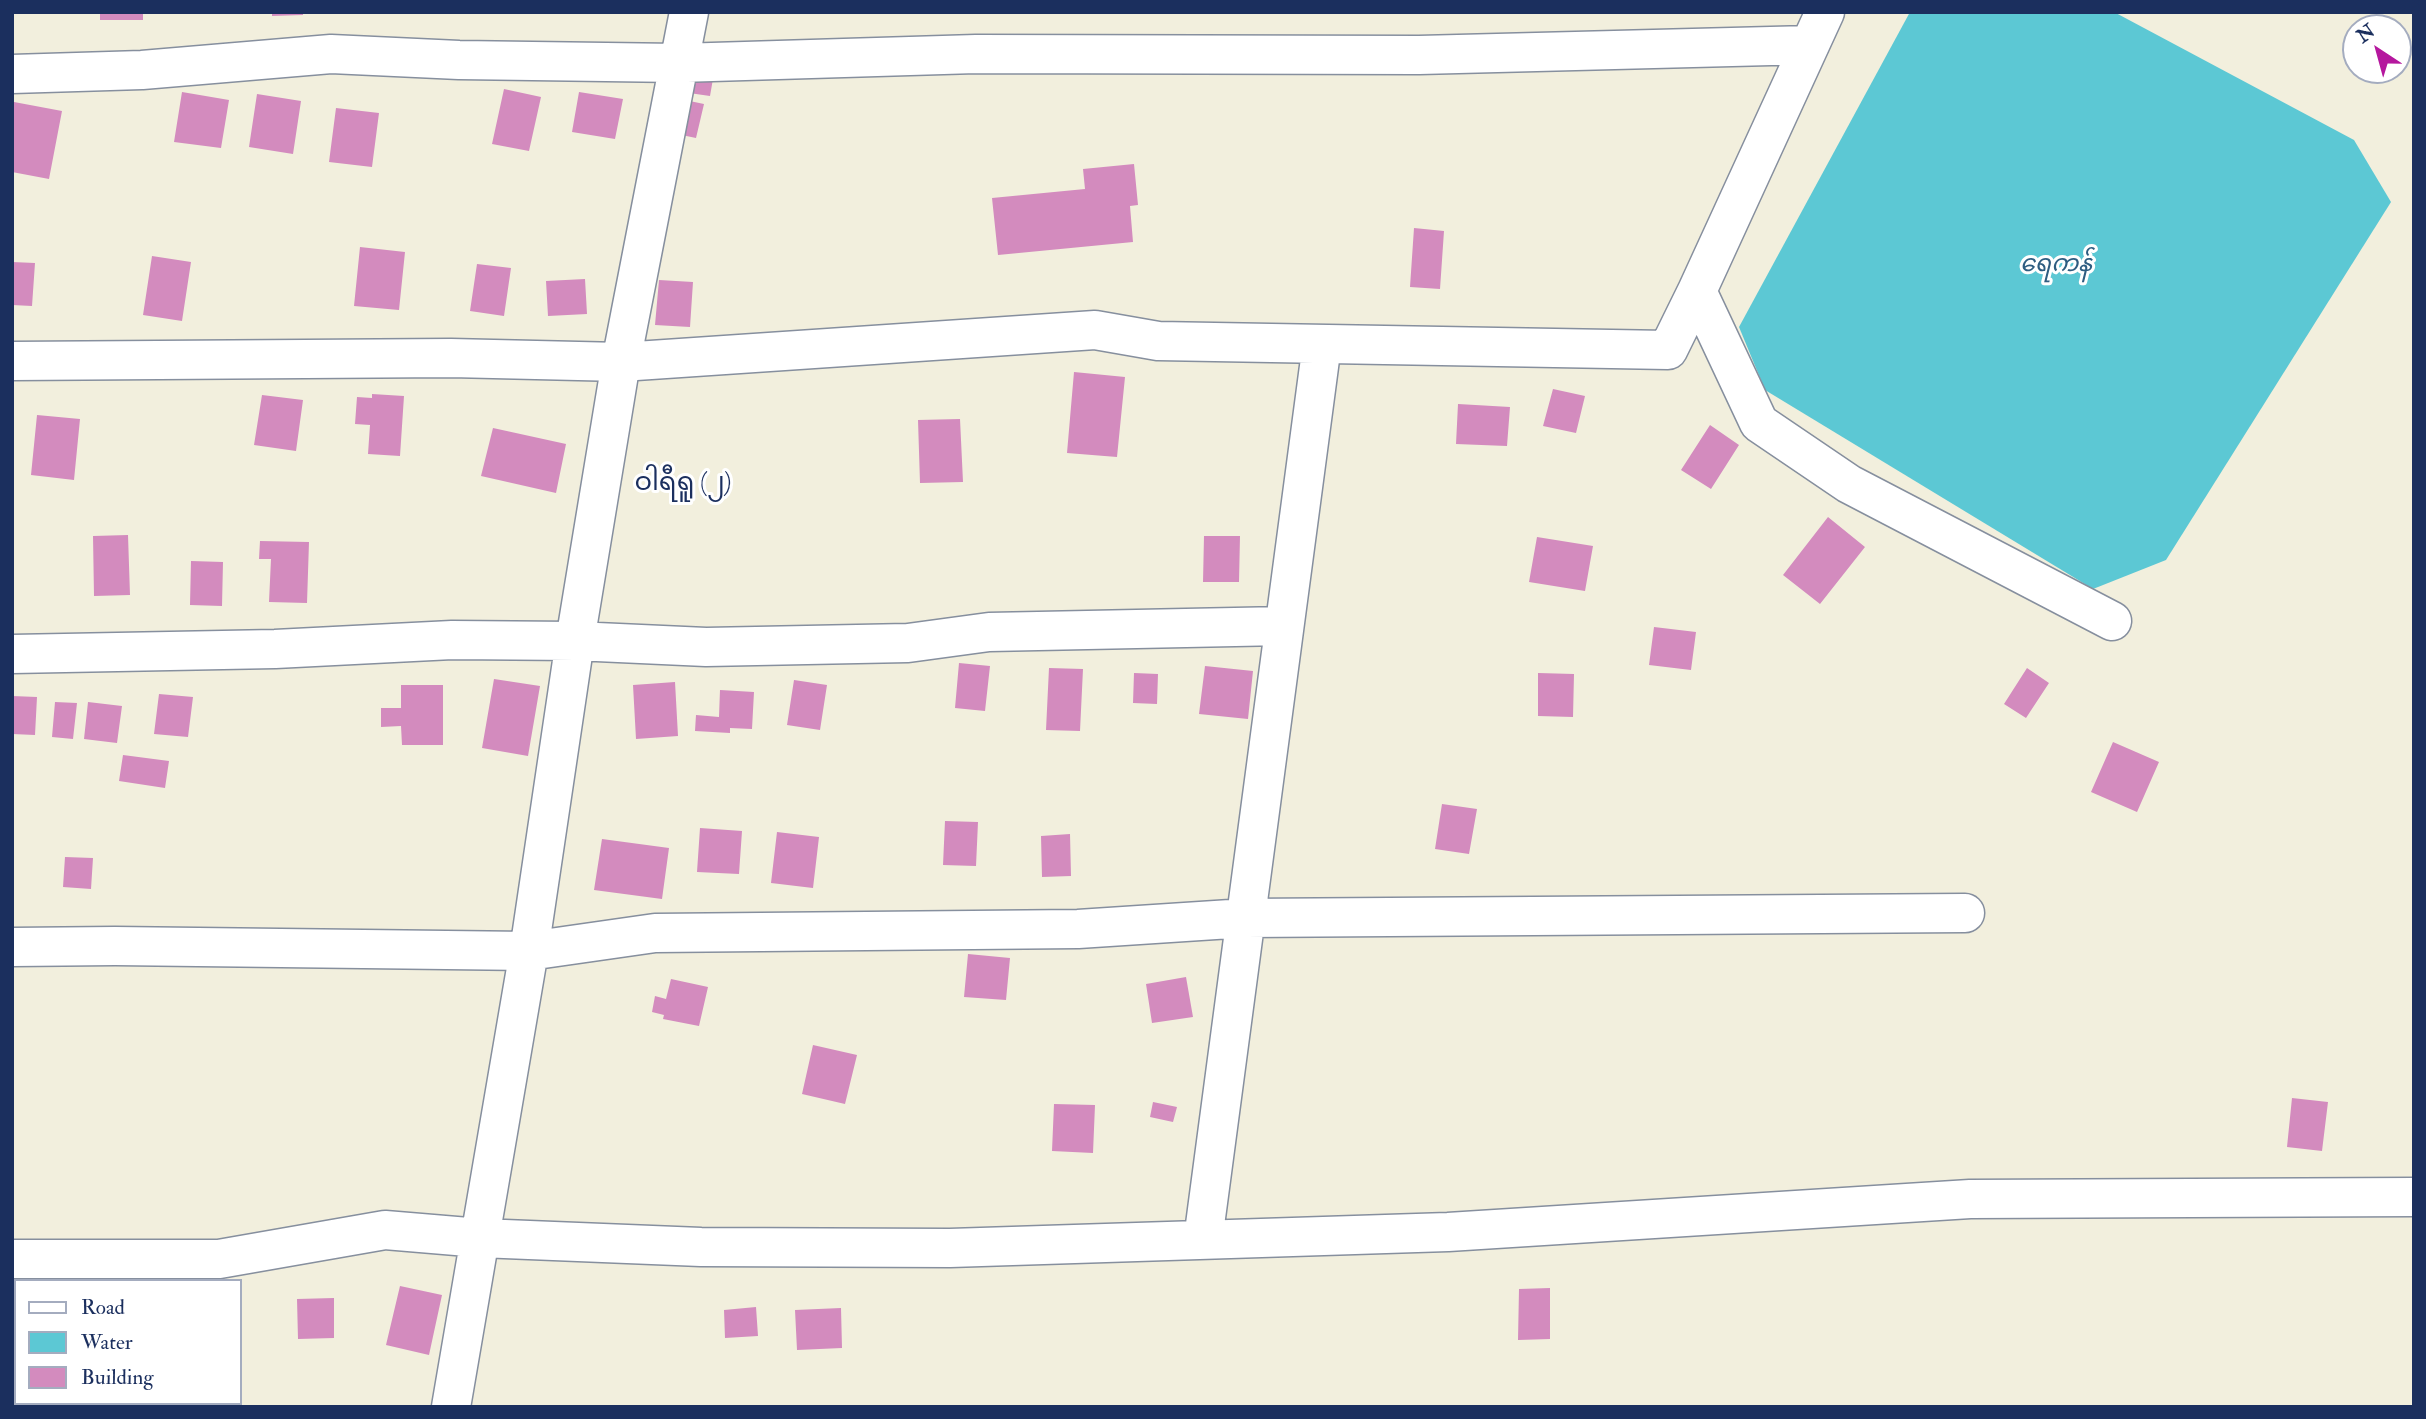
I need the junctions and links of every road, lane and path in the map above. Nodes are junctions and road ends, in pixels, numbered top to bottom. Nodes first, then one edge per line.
1 (689, 12) edge
2 (1818, 29) edge
3 (679, 63) junction
4 (12, 74) edge
5 (1697, 291) junction
6 (1322, 344) junction
7 (12, 361) edge
8 (621, 362) junction
9 (2112, 621) dead end
10 (1284, 626) junction
11 (575, 641) junction
12 (12, 654) edge
13 (1965, 913) dead end
14 (1245, 918) junction
15 (12, 947) edge
16 (529, 951) junction
17 (2414, 1197) edge
18 (480, 1238) junction
19 (1203, 1240) junction
20 (12, 1259) edge
21 (451, 1407) edge

1 - 3 street
2 - 3 street
2 - 5 street
3 - 4 street
3 - 8 street
5 - 6 street
5 - 9 street
6 - 8 street
6 - 10 street
7 - 8 street
8 - 11 street
10 - 11 street
10 - 14 street
11 - 12 street
11 - 16 street
13 - 14 street
14 - 16 street
14 - 19 street
15 - 16 street
16 - 18 street
17 - 19 street
18 - 19 street
18 - 20 street
18 - 21 street

